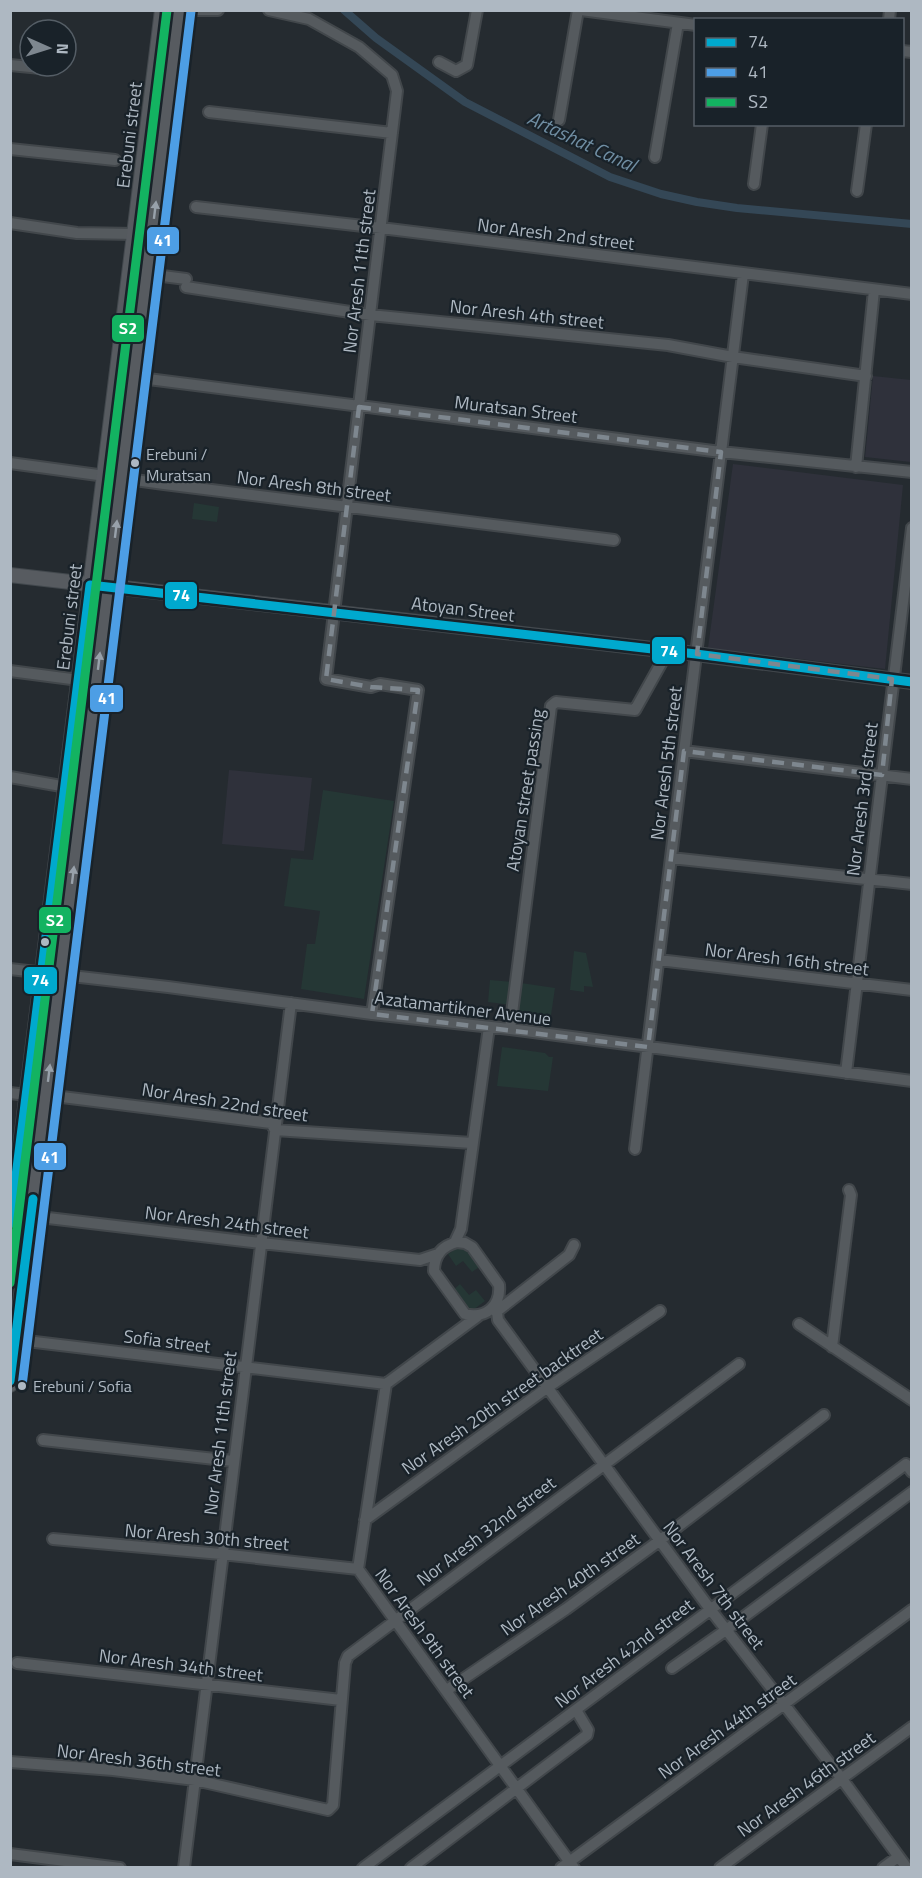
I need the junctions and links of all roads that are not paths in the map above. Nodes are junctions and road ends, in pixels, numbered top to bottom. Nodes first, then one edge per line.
1 (162, 10) edge
2 (179, 10) edge
3 (196, 10) edge
4 (218, 10) edge
5 (269, 10) edge
6 (477, 10) edge
7 (579, 10) edge
8 (678, 22) junction
9 (694, 25) edge
10 (439, 62) dead end
11 (209, 112) dead end
12 (559, 120) dead end
13 (762, 126) edge
14 (866, 126) edge
15 (392, 133) junction
16 (10, 148) edge
17 (655, 157) dead end
18 (115, 160) dead end
19 (754, 184) dead end
20 (857, 191) dead end
21 (196, 207) dead end
22 (10, 224) edge
23 (381, 228) junction
24 (135, 234) junction
25 (147, 274) junction
26 (743, 274) junction
27 (874, 290) junction
28 (912, 294) edge
29 (370, 315) junction
30 (733, 357) junction
31 (117, 375) junction
32 (866, 376) junction
33 (134, 377) junction
34 (359, 407) junction
35 (721, 452) junction
36 (10, 463) edge
37 (856, 467) junction
38 (912, 472) edge
39 (104, 476) junction
40 (122, 478) junction
41 (347, 507) junction
42 (912, 528) edge
43 (614, 540) dead end
44 (10, 575) edge
45 (90, 585) junction
46 (108, 587) junction
47 (334, 611) junction
48 (668, 651) junction
49 (696, 654) junction
50 (10, 671) edge
51 (892, 679) junction
52 (79, 680) junction
53 (912, 682) edge
54 (684, 752) junction
55 (882, 775) junction
56 (10, 777) edge
57 (912, 779) edge
58 (66, 786) junction
59 (84, 790) junction
60 (671, 858) junction
61 (869, 879) junction
62 (912, 884) edge
63 (659, 960) junction
64 (10, 969) edge
65 (42, 973) junction
66 (61, 975) junction
67 (857, 983) junction
68 (912, 990) edge
69 (291, 1003) junction
70 (372, 1014) junction
71 (489, 1027) junction
72 (510, 1029) junction
73 (648, 1047) junction
74 (846, 1073) junction
75 (912, 1081) edge
76 (10, 1093) edge
77 (27, 1095) junction
78 (46, 1095) junction
79 (275, 1130) junction
80 (472, 1143) junction
81 (635, 1149) dead end
82 (849, 1190) dead end
83 (31, 1216) junction
84 (11, 1220) edge
85 (461, 1229) junction
86 (455, 1242) junction
87 (261, 1243) junction
88 (470, 1245) junction
89 (574, 1245) dead end
90 (438, 1254) junction
91 (420, 1260) junction
92 (434, 1271) junction
93 (660, 1311) dead end
94 (463, 1312) junction
95 (491, 1313) junction
96 (799, 1324) dead end
97 (463, 1326) junction
98 (13, 1339) edge
99 (832, 1347) junction
100 (739, 1364) dead end
101 (246, 1367) junction
102 (386, 1384) junction
103 (10, 1385) edge
104 (548, 1387) junction
105 (912, 1400) edge
106 (825, 1415) dead end
107 (44, 1440) dead end
108 (233, 1461) junction
109 (603, 1464) junction
110 (909, 1468) edge
111 (912, 1492) edge
112 (365, 1520) junction
113 (53, 1539) dead end
114 (659, 1541) junction
115 (221, 1554) junction
116 (358, 1569) junction
117 (710, 1609) junction
118 (912, 1610) edge
119 (395, 1620) junction
120 (726, 1630) junction
121 (17, 1663) dead end
122 (672, 1668) dead end
123 (206, 1684) junction
124 (447, 1690) junction
125 (341, 1700) junction
126 (784, 1704) junction
127 (576, 1710) junction
128 (912, 1727) edge
129 (10, 1762) edge
130 (501, 1766) junction
131 (842, 1779) junction
132 (195, 1780) junction
133 (517, 1788) junction
134 (331, 1808) joint
135 (10, 1854) edge
136 (898, 1857) junction
137 (568, 1865) edge
138 (120, 1868) edge
139 (184, 1868) edge
140 (363, 1868) edge
141 (411, 1868) edge
142 (720, 1868) edge
143 (883, 1868) edge
144 (907, 1868) edge

1 - 24 main road, Erebuni street
25 -> 2 main road, Erebuni street
3 - 4 street
5 - 15 street, Nor Aresh 11th street
6 - 10 street
7 - 8 street
7 - 12 street
8 - 9 street
8 - 17 street
11 - 15 street
13 - 19 street
14 - 20 street
15 - 23 street, Nor Aresh 11th street
16 - 18 street
21 - 23 street, Nor Aresh 2nd street
22 - 24 street
23 - 26 street, Nor Aresh 2nd street
23 - 29 street, Nor Aresh 11th street
24 - 31 main road, Erebuni street
25 - 29 street, Nor Aresh 4th street
25 - 33 main road, Erebuni street
26 - 27 street, Nor Aresh 2nd street
26 - 30 street, Nor Aresh 5th street
27 - 28 street, Nor Aresh 2nd street
27 - 32 street
29 - 30 street, Nor Aresh 4th street
29 - 34 street, Nor Aresh 11th street
30 - 32 street, Nor Aresh 4th street
30 - 35 street, Nor Aresh 5th street
31 - 33 street, Muratsan Street
31 - 39 main road, Erebuni street
32 - 37 street
33 - 34 street, Muratsan Street
33 - 40 main road, Erebuni street
34 - 35 street, Muratsan Street
34 - 41 street, Nor Aresh 11th street
35 - 37 street, Muratsan Street
35 - 49 street, Nor Aresh 5th street
36 - 39 street, Nor Aresh 8th street
37 - 38 street, Muratsan Street
39 - 40 street, Nor Aresh 8th street
39 - 45 main road, Erebuni street
40 - 41 street, Nor Aresh 8th street
46 -> 40 main road, Erebuni street
41 - 43 street, Nor Aresh 8th street
41 - 47 street, Nor Aresh 11th street
42 - 51 street, Nor Aresh 3rd street
44 - 45 main road, Atoyan Street
45 - 46 main road, Atoyan Street
45 - 52 main road, Erebuni street
46 - 47 main road, Atoyan Street
59 -> 46 main road, Erebuni street
47 - 48 main road, Atoyan Street
47 - 70 street, Nor Aresh 11th street
48 - 49 main road, Atoyan Street
48 - 72 street, Atoyan street passing
49 - 51 main road, Atoyan Street
49 - 54 street, Nor Aresh 5th street
50 - 52 street
51 - 53 main road, Atoyan Street
51 - 55 street, Nor Aresh 3rd street
52 - 58 main road, Erebuni street
54 - 55 street
54 - 60 street, Nor Aresh 5th street
55 - 57 street
55 - 61 street, Nor Aresh 3rd street
56 - 58 street
58 - 59 street
58 - 65 main road, Erebuni street
66 -> 59 main road, Erebuni street
60 - 61 street
60 - 63 street, Nor Aresh 5th street
61 - 62 street
61 - 67 street, Nor Aresh 3rd street
63 - 67 street, Nor Aresh 16th street
63 - 73 street, Nor Aresh 5th street
64 - 65 street, Azatamartikner Avenue
65 - 66 street, Azatamartikner Avenue
65 - 77 main road, Erebuni street
66 - 69 street, Azatamartikner Avenue
78 -> 66 main road, Erebuni street
67 - 68 street, Nor Aresh 16th street
67 - 74 street, Nor Aresh 3rd street
69 - 70 street, Azatamartikner Avenue
69 - 79 street, Nor Aresh 11th street
70 - 71 street, Azatamartikner Avenue
71 - 72 street, Azatamartikner Avenue
71 - 80 street
72 - 73 street, Azatamartikner Avenue
73 - 74 street, Azatamartikner Avenue
73 - 81 street, Nor Aresh 5th street
74 - 75 street, Azatamartikner Avenue
76 - 77 street
77 - 84 main road, Erebuni street
78 - 79 street, Nor Aresh 22nd street
78 - 83 main road, Erebuni street
79 - 80 street, Nor Aresh 22nd street
79 - 87 street, Nor Aresh 11th street
80 - 85 street
82 - 99 street
83 - 87 street, Nor Aresh 24th street
83 - 98 main road, Erebuni street
85 - 86 street
85 - 88 street
86 - 88 street
86 - 90 street, Nor Aresh 24th street
87 - 91 street, Nor Aresh 24th street
87 - 101 street, Nor Aresh 11th street
88 - 95 street
89 - 95 street
90 - 91 street, Nor Aresh 24th street
90 - 92 street
91 - 92 street
92 - 94 street
93 - 104 street, Nor Aresh 20th street backtreet
94 - 95 street
94 - 97 street
95 - 97 street
95 - 104 street, Nor Aresh 7th street
96 - 99 street
97 - 102 street
98 - 101 street, Sofia street
98 - 103 main road, Erebuni street
99 - 105 street
100 - 109 street, Nor Aresh 32nd street
101 - 102 street, Sofia street
101 - 108 street, Nor Aresh 11th street
102 - 112 street, Nor Aresh 9th street
104 - 109 street, Nor Aresh 7th street
104 - 112 street, Nor Aresh 20th street backtreet
106 - 114 street, Nor Aresh 40th street
107 - 108 street
108 - 115 street, Nor Aresh 11th street
109 - 114 street, Nor Aresh 7th street
109 - 119 street, Nor Aresh 32nd street
110 - 117 street, Nor Aresh 42nd street
111 - 120 street
112 - 116 street, Nor Aresh 9th street
113 - 115 street, Nor Aresh 30th street
114 - 117 street, Nor Aresh 7th street
114 - 124 street, Nor Aresh 40th street
115 - 116 street, Nor Aresh 30th street
115 - 123 street, Nor Aresh 11th street
116 - 119 street, Nor Aresh 9th street
117 - 120 street, Nor Aresh 7th street
117 - 127 street, Nor Aresh 42nd street
118 - 126 street, Nor Aresh 44th street
119 - 124 street, Nor Aresh 9th street
119 - 125 street, Nor Aresh 32nd street
120 - 122 street
120 - 126 street, Nor Aresh 7th street
121 - 123 street, Nor Aresh 34th street
123 - 125 street, Nor Aresh 34th street
123 - 132 street, Nor Aresh 11th street
124 - 130 street, Nor Aresh 9th street
125 - 134 street, Nor Aresh 32nd street
126 - 131 street, Nor Aresh 7th street
126 - 137 street, Nor Aresh 44th street
127 - 130 street, Nor Aresh 42nd street
127 - 133 street
128 - 131 street, Nor Aresh 46th street
129 - 132 street, Nor Aresh 36th street
130 - 133 street, Nor Aresh 9th street
130 - 140 street, Nor Aresh 42nd street
131 - 136 street, Nor Aresh 7th street
131 - 142 street, Nor Aresh 46th street
132 - 134 street, Nor Aresh 36th street
132 - 139 street, Nor Aresh 11th street
133 - 137 street, Nor Aresh 9th street
133 - 141 street
135 - 138 street
136 - 143 street
136 - 144 street, Nor Aresh 7th street

